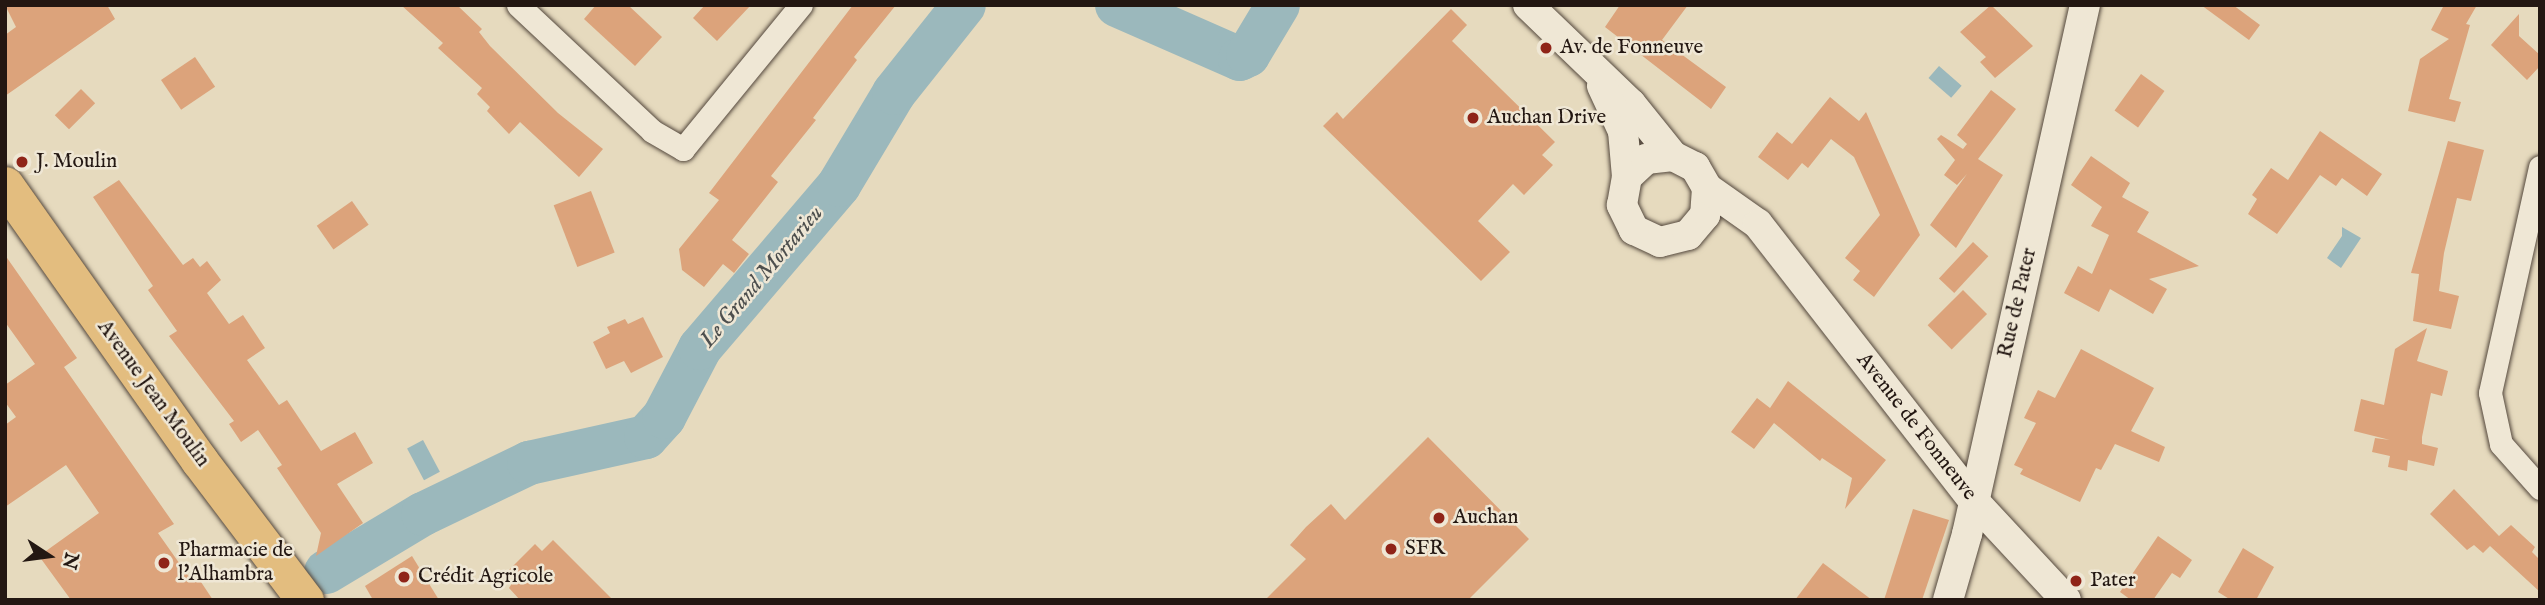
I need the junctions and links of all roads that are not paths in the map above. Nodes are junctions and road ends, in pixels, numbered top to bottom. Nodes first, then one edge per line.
1 (518, 5) edge
2 (801, 5) edge
3 (1528, 5) edge
4 (2084, 5) edge
5 (1594, 70) junction
6 (1673, 156) junction
7 (2540, 167) edge
8 (1627, 177) junction
9 (5, 185) edge
10 (1707, 188) junction
11 (1688, 235) junction
12 (1775, 246) junction
13 (2540, 488) edge
14 (1974, 501) junction
15 (305, 600) edge
16 (1948, 600) edge
17 (2066, 600) edge

1 - 2 street
3 - 5 street, Avenue de Fonneuve
4 - 14 street, Rue de Pater
5 - 6 street, Avenue de Fonneuve
5 - 8 street, Avenue de Fonneuve
6 - 8 street
6 - 10 street, Avenue de Fonneuve
7 - 13 street
8 - 11 street, Avenue de Fonneuve
9 - 15 main road, Avenue Jean Moulin
10 - 11 street
10 - 12 street, Avenue de Fonneuve
11 - 12 street, Avenue de Fonneuve
12 - 14 street, Avenue de Fonneuve
14 - 16 street, Rue de Pater
14 - 17 street, Avenue de Fonneuve

